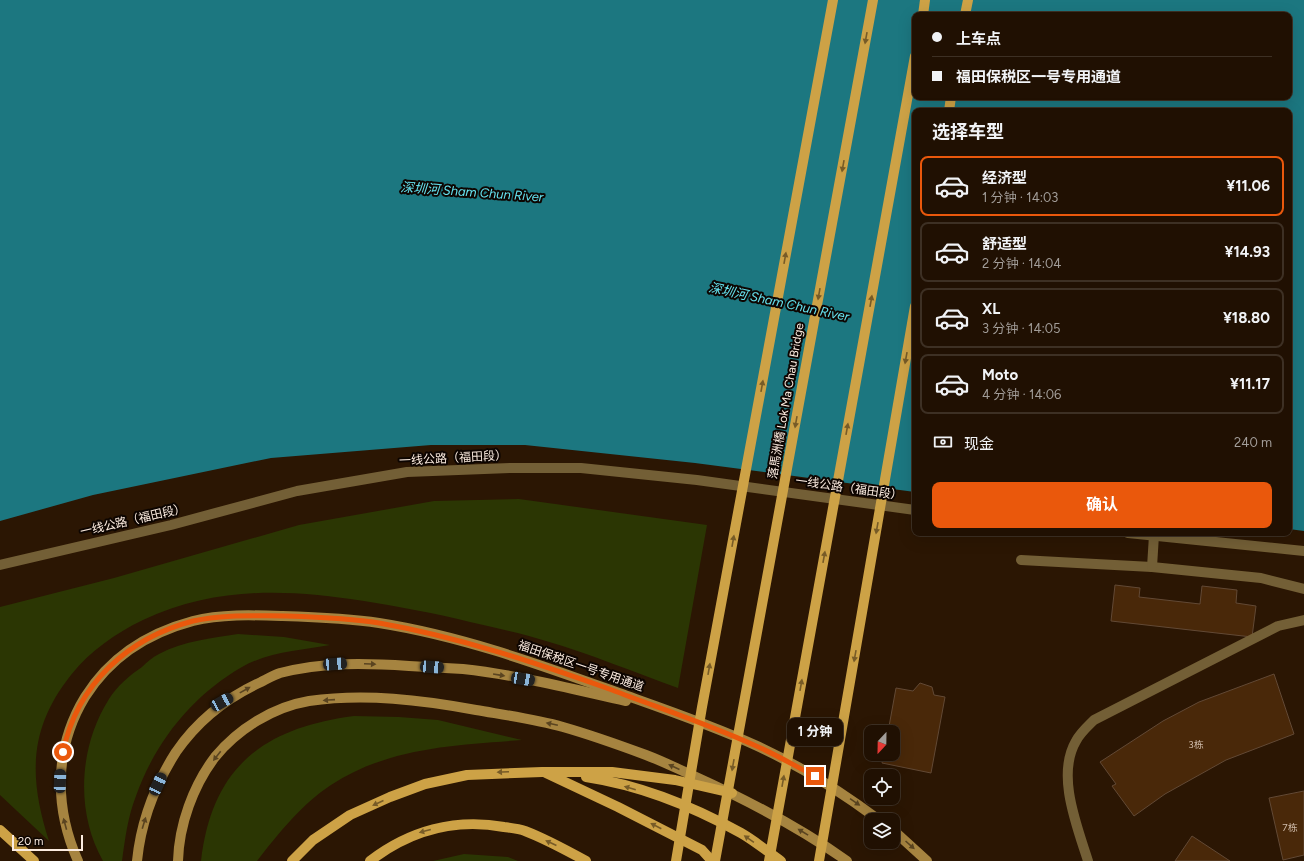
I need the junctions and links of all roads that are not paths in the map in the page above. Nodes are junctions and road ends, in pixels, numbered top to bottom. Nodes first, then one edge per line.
1 (833, 0) edge
2 (873, 0) edge
3 (925, 0) edge
4 (968, 0) edge
5 (923, 12) edge
6 (966, 12) edge
7 (912, 73) edge
8 (912, 324) edge
9 (912, 510) edge
10 (1154, 536) joint
11 (1304, 551) edge
12 (1021, 560) dead end
13 (0, 565) edge
14 (1152, 567) junction
15 (1304, 589) edge
16 (1304, 620) edge
17 (666, 710) junction
18 (542, 772) junction
19 (732, 793) junction
20 (869, 813) edge
21 (0, 830) edge
22 (900, 836) edge
23 (34, 861) edge
24 (78, 861) edge
25 (137, 861) edge
26 (178, 861) edge
27 (292, 861) edge
28 (370, 861) edge
29 (586, 861) edge
30 (676, 861) edge
31 (712, 861) edge
32 (716, 861) edge
33 (769, 861) edge
34 (781, 861) edge
35 (820, 861) edge
36 (847, 861) edge
37 (927, 861) edge
38 (1088, 861) edge

30 -> 1 main road, bridge
2 -> 32 main road, 落馬洲橋 Lok Ma Chau Bridge, bridge
3 - 5 main road
4 - 6 main road
33 -> 7 main road, bridge
8 -> 35 main road, bridge
9 - 13 street, 一线公路（福田段）
10 - 11 street
10 - 14 street
12 - 14 street
14 - 15 street
16 - 38 street
17 -> 20 main road, 福田保税区一号专用通道
24 -> 17 main road, 福田保税区一号专用通道
25 -> 17 main road
18 - 19 main road
18 -> 27 main road
31 -> 18 main road
34 -> 18 main road
19 -> 26 main road
36 -> 19 main road
21 - 23 main road
22 -> 37 main road
29 -> 28 main road

